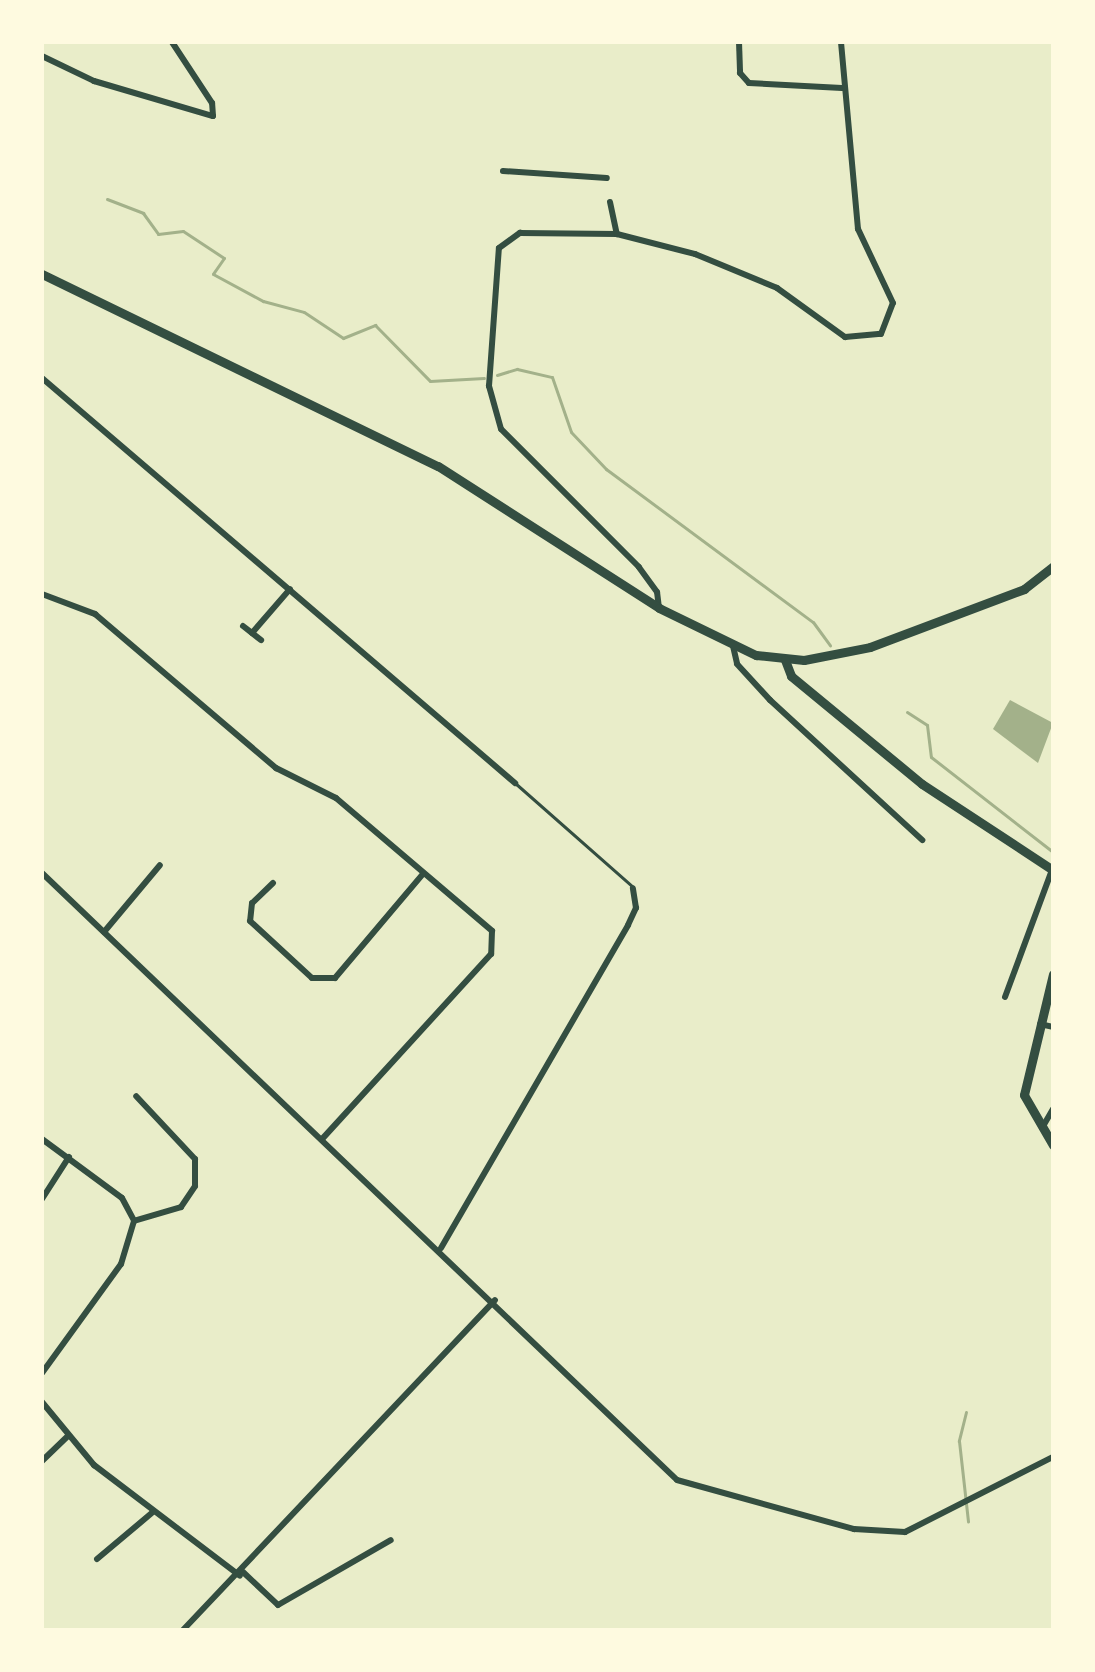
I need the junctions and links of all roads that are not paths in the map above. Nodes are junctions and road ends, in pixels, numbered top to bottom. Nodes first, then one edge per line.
1 (172, 42) edge
2 (739, 42) edge
3 (841, 42) edge
4 (42, 56) edge
5 (842, 88) junction
6 (213, 116) junction
7 (215, 125) dead end
8 (503, 171) dead end
9 (607, 178) dead end
10 (610, 202) dead end
11 (617, 234) junction
12 (42, 274) edge
13 (42, 378) edge
14 (1053, 566) edge
15 (290, 589) junction
16 (42, 594) edge
17 (659, 608) junction
18 (243, 626) dead end
19 (252, 633) junction
20 (261, 640) dead end
21 (733, 646) junction
22 (785, 660) junction
23 (515, 783) joint
24 (922, 840) dead end
25 (160, 865) dead end
26 (1052, 870) edge
27 (42, 873) edge
28 (423, 874) junction
29 (273, 883) dead end
30 (633, 888) joint
31 (104, 932) junction
32 (1053, 974) edge
33 (1005, 997) dead end
34 (1037, 1024) junction
35 (1053, 1027) edge
36 (136, 1096) dead end
37 (1053, 1109) edge
38 (1048, 1126) edge
39 (42, 1139) edge
40 (322, 1139) junction
41 (1053, 1145) edge
42 (69, 1157) junction
43 (42, 1199) edge
44 (134, 1221) junction
45 (441, 1248) junction
46 (495, 1300) junction
47 (42, 1373) edge
48 (42, 1402) edge
49 (68, 1436) junction
50 (1053, 1457) edge
51 (42, 1461) edge
52 (153, 1512) junction
53 (391, 1540) dead end
54 (97, 1559) dead end
55 (242, 1574) junction
56 (183, 1630) edge

1 - 6 street
2 - 5 street
3 - 5 street
4 - 6 street
5 - 11 street
6 - 7 street
8 - 9 street
10 - 11 street
11 - 17 street
12 - 17 main road
13 - 15 street
14 - 22 main road
15 - 19 street
15 - 23 street
16 - 28 street
17 - 21 main road
18 - 19 street
19 - 20 street
21 - 22 main road
21 - 24 street
22 - 26 main road
23 - 30 lane
25 - 31 street
26 - 33 street
27 - 31 street
28 - 29 street
28 - 40 street
30 - 45 street
31 - 40 street
32 - 34 main road
34 - 35 street
34 - 38 main road
36 - 44 street
37 - 38 street
38 - 41 main road
39 - 42 street
40 - 45 street
42 - 43 street
42 - 44 street
44 - 47 street
45 - 46 street
46 - 50 street
46 - 55 street
48 - 49 street
49 - 51 street
49 - 52 street
52 - 54 street
52 - 55 street
53 - 55 street
55 - 56 street

